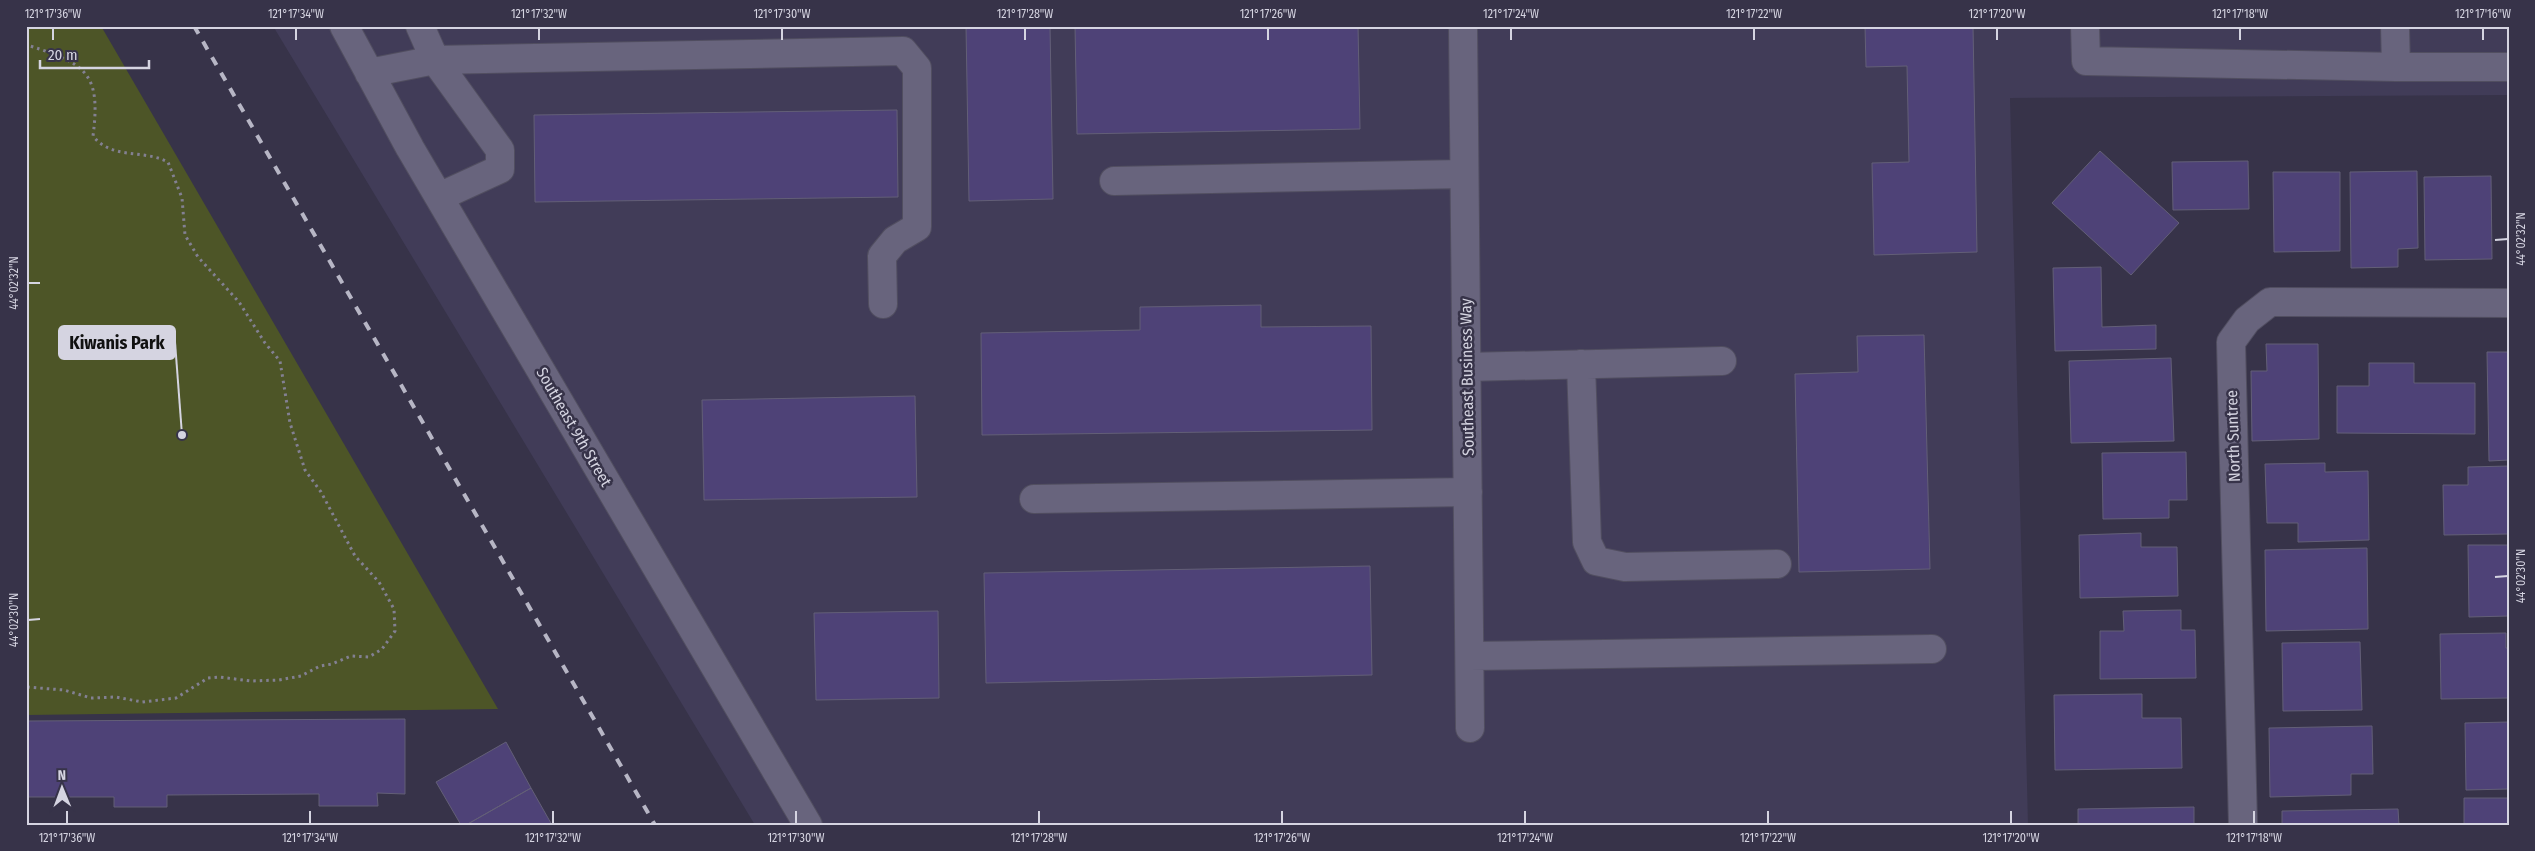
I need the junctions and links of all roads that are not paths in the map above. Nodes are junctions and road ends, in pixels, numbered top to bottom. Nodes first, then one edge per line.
1 (344, 26) edge
2 (420, 26) edge
3 (1462, 26) edge
4 (2085, 26) edge
5 (2395, 26) edge
6 (435, 60) junction
7 (2396, 67) junction
8 (2509, 67) edge
9 (369, 73) junction
10 (1463, 174) junction
11 (1114, 181) dead end
12 (439, 198) junction
13 (2509, 303) edge
14 (883, 304) dead end
15 (1722, 361) dead end
16 (1581, 364) junction
17 (1467, 367) junction
18 (1468, 492) junction
19 (1034, 499) dead end
20 (1777, 564) dead end
21 (1932, 649) dead end
22 (1470, 656) junction
23 (1470, 728) dead end
24 (808, 825) edge
25 (2243, 825) edge

1 - 9 street, Southeast 9th Street
2 - 6 street
3 - 10 street, Southeast Business Way
4 - 7 street
5 - 7 street
6 - 9 street
6 - 12 street
6 - 14 street
7 - 8 street
9 - 12 street, Southeast 9th Street
10 - 11 street
10 - 17 street, Southeast Business Way
12 - 24 street, Southeast 9th Street
13 - 25 street, North Suntree
15 - 16 street
16 - 17 street
16 - 20 street
17 - 18 street, Southeast Business Way
18 - 19 street
18 - 22 street, Southeast Business Way
21 - 22 street
22 - 23 street, Southeast Business Way

